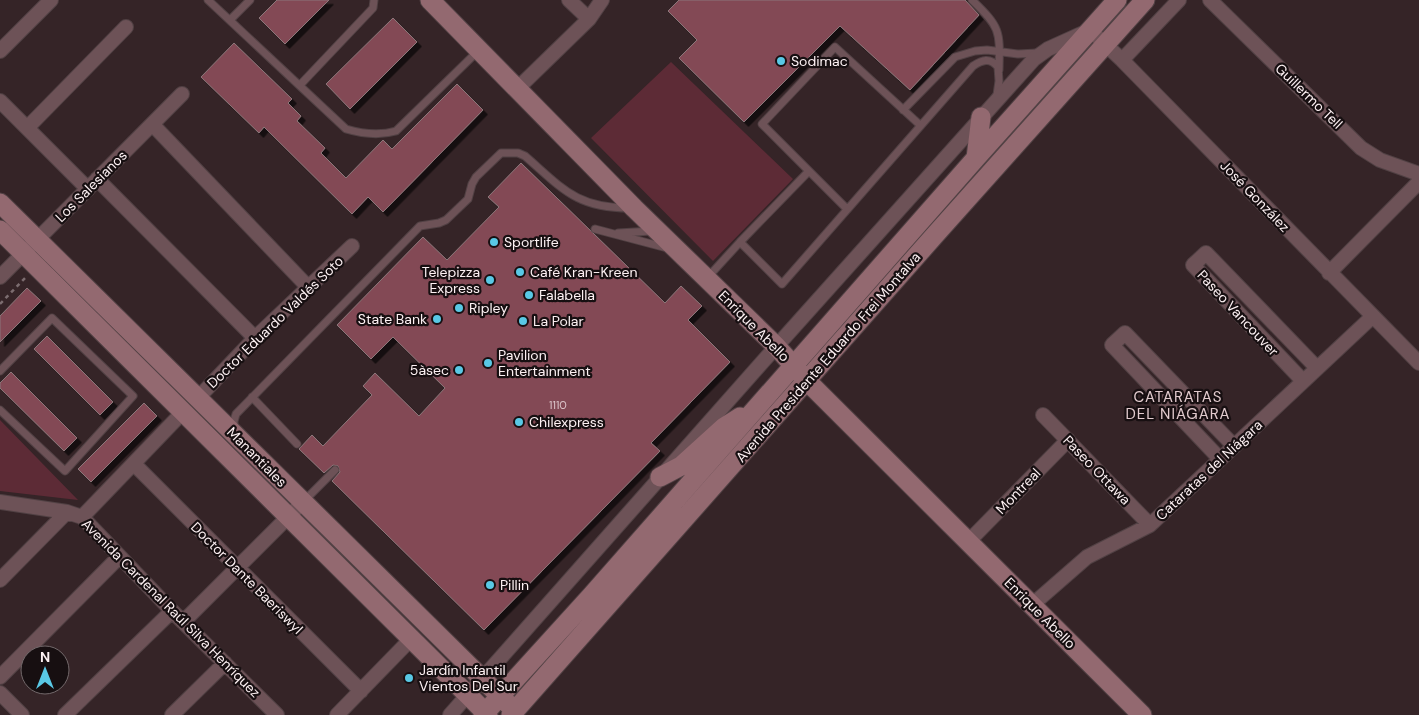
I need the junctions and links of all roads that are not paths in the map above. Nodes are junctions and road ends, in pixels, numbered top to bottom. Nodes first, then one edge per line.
1 (51, 0) edge
2 (208, 0) edge
3 (250, 0) edge
4 (374, 0) edge
5 (430, 0) edge
6 (569, 0) edge
7 (602, 0) edge
8 (972, 0) edge
9 (1117, 0) edge
10 (1145, 0) edge
11 (1179, 0) edge
12 (1210, 0) edge
13 (588, 19) junction
14 (230, 20) junction
15 (126, 27) dead end
16 (1090, 30) junction
17 (1106, 45) junction
18 (478, 50) junction
19 (0, 51) edge
20 (1000, 52) junction
21 (1043, 52) junction
22 (1122, 60) junction
23 (1000, 74) junction
24 (300, 85) junction
25 (517, 90) junction
26 (182, 94) dead end
27 (996, 100) junction
28 (0, 101) edge
29 (904, 110) junction
30 (981, 118) junction
31 (152, 124) junction
32 (920, 125) junction
33 (26, 128) junction
34 (976, 158) junction
35 (809, 171) junction
36 (1419, 174) edge
37 (1419, 182) edge
38 (92, 184) junction
39 (0, 203) edge
40 (634, 208) junction
41 (847, 209) junction
42 (595, 229) dead end
43 (0, 230) edge
44 (656, 230) junction
45 (610, 233) junction
46 (38, 240) junction
47 (740, 242) junction
48 (352, 246) dead end
49 (677, 250) junction
50 (30, 260) junction
51 (1329, 273) junction
52 (0, 277) edge
53 (707, 279) junction
54 (309, 288) junction
55 (1372, 317) junction
56 (255, 338) junction
57 (776, 346) junction
58 (1419, 363) edge
59 (794, 366) junction
60 (1317, 368) junction
61 (0, 371) edge
62 (807, 381) junction
63 (1303, 381) junction
64 (198, 398) junction
65 (252, 398) junction
66 (0, 410) edge
67 (755, 410) junction
68 (183, 412) junction
69 (1043, 416) dead end
70 (235, 434) junction
71 (1068, 440) junction
72 (297, 444) dead end
73 (1234, 446) junction
74 (1220, 459) junction
75 (134, 464) junction
76 (336, 470) dead end
77 (660, 477) junction
78 (0, 502) edge
79 (303, 502) junction
80 (67, 512) junction
81 (288, 516) junction
82 (82, 517) junction
83 (1150, 525) junction
84 (969, 541) junction
85 (119, 557) junction
86 (237, 567) junction
87 (0, 580) edge
88 (1032, 605) junction
89 (172, 611) junction
90 (183, 622) junction
91 (411, 639) junction
92 (225, 663) junction
93 (0, 677) edge
94 (482, 678) junction
95 (361, 691) junction
96 (0, 693) edge
97 (467, 694) junction
98 (500, 696) junction
99 (485, 714) edge
100 (515, 714) edge
101 (22, 715) edge
102 (65, 715) edge
103 (172, 715) edge
104 (276, 715) edge
105 (337, 715) edge
106 (450, 715) edge
107 (1142, 715) edge

1 - 19 street
2 - 14 lane
3 - 14 lane
4 - 24 lane
5 - 18 street, Enrique Abello
6 - 13 street
7 - 13 street
8 - 20 lane
9 - 16 street, Avenida Presidente Eduardo Frei Montalva
10 - 17 street, Avenida Presidente Eduardo Frei Montalva
11 - 22 street
12 - 36 street, Guillermo Tell
13 - 25 street
14 - 24 lane
15 - 33 street
16 - 17 street, José González
16 - 21 street, Avenida Presidente Eduardo Frei Montalva
16 - 34 street, Avenida Presidente Eduardo Frei Montalva
17 - 22 street, José González
17 - 62 street, Avenida Presidente Eduardo Frei Montalva
18 - 24 lane
18 - 25 street, Enrique Abello
20 - 21 lane
20 - 23 lane
20 - 29 lane
21 - 27 street, Avenida Presidente Eduardo Frei Montalva
22 - 51 street, José González
23 - 27 lane
23 - 32 lane
25 - 40 street, Enrique Abello
26 - 31 street, Los Salesianos
27 - 30 street, Avenida Presidente Eduardo Frei Montalva
28 - 33 street
29 - 32 lane
29 - 35 lane
30 - 34 street
30 - 57 street, Avenida Presidente Eduardo Frei Montalva
31 - 38 street, Los Salesianos
31 - 54 street
32 - 41 lane
33 - 38 street
34 - 59 street, Avenida Presidente Eduardo Frei Montalva
35 - 41 lane
35 - 47 lane
37 - 51 street
38 - 46 street, Los Salesianos
38 - 56 street
39 - 46 street, Manantiales
40 - 44 street, Enrique Abello
40 - 65 lane
41 - 47 lane
42 - 45 lane
43 - 50 street, Manantiales
44 - 45 lane
44 - 49 street, Enrique Abello
45 - 49 lane
46 - 50 street, Los Salesianos
46 - 64 street, Manantiales
47 - 53 lane
48 - 54 street, Doctor Eduardo Valdés Soto
49 - 53 street, Enrique Abello
50 - 52 street, Los Salesianos
50 - 68 street, Manantiales
51 - 55 street, José González
53 - 57 street, Enrique Abello
54 - 56 street, Doctor Eduardo Valdés Soto
55 - 58 street, José González
55 - 60 street, Cataratas del Niágara
56 - 64 street, Doctor Eduardo Valdés Soto
57 - 59 street, Enrique Abello
57 - 77 street, Avenida Presidente Eduardo Frei Montalva
59 - 62 street, Enrique Abello
59 - 67 street, Avenida Presidente Eduardo Frei Montalva
60 - 63 street, Cataratas del Niágara
60 - 63 street, Paseo Vancouver
61 - 66 lane
62 - 84 street, Enrique Abello
62 - 100 street, Avenida Presidente Eduardo Frei Montalva
63 - 73 street, Cataratas del Niágara
64 - 70 street, Manantiales
65 - 70 lane
65 - 72 lane
67 - 77 street
67 - 98 street, Avenida Presidente Eduardo Frei Montalva
68 - 75 street
68 - 81 street, Manantiales
69 - 71 street, Paseo Ottawa
70 - 79 street, Manantiales
71 - 83 street, Paseo Ottawa
71 - 84 street, Montreal
73 - 74 street, Cataratas del Niágara
73 - 74 street
74 - 83 street, Cataratas del Niágara
75 - 82 street
75 - 86 street, Doctor Dante Baeriswyl
76 - 79 lane
77 - 94 street, Avenida Presidente Eduardo Frei Montalva
78 - 80 street, Avenida Cardenal Raúl Silva Henríquez
79 - 81 street
79 - 94 street, Manantiales
80 - 82 street, Avenida Cardenal Raúl Silva Henríquez
80 - 87 street
81 - 86 street
81 - 91 street, Manantiales
82 - 85 street, Avenida Cardenal Raúl Silva Henríquez
83 - 88 street, Cataratas del Niágara
84 - 88 street, Enrique Abello
85 - 89 street, Avenida Cardenal Raúl Silva Henríquez
85 - 93 street
86 - 90 street
86 - 95 street, Doctor Dante Baeriswyl
88 - 107 street, Enrique Abello
89 - 90 street, Avenida Cardenal Raúl Silva Henríquez
89 - 102 street
90 - 92 street, Avenida Cardenal Raúl Silva Henríquez
91 - 95 street
91 - 97 street, Manantiales
92 - 103 street
92 - 104 street, Avenida Cardenal Raúl Silva Henríquez
94 - 97 street, Avenida Presidente Eduardo Frei Montalva
94 - 98 street, Manantiales
95 - 105 street
96 - 101 street
97 - 99 street, Manantiales
97 - 106 street, Avenida Presidente Eduardo Frei Montalva
98 - 99 street, Avenida Presidente Eduardo Frei Montalva
98 - 100 street, Manantiales

